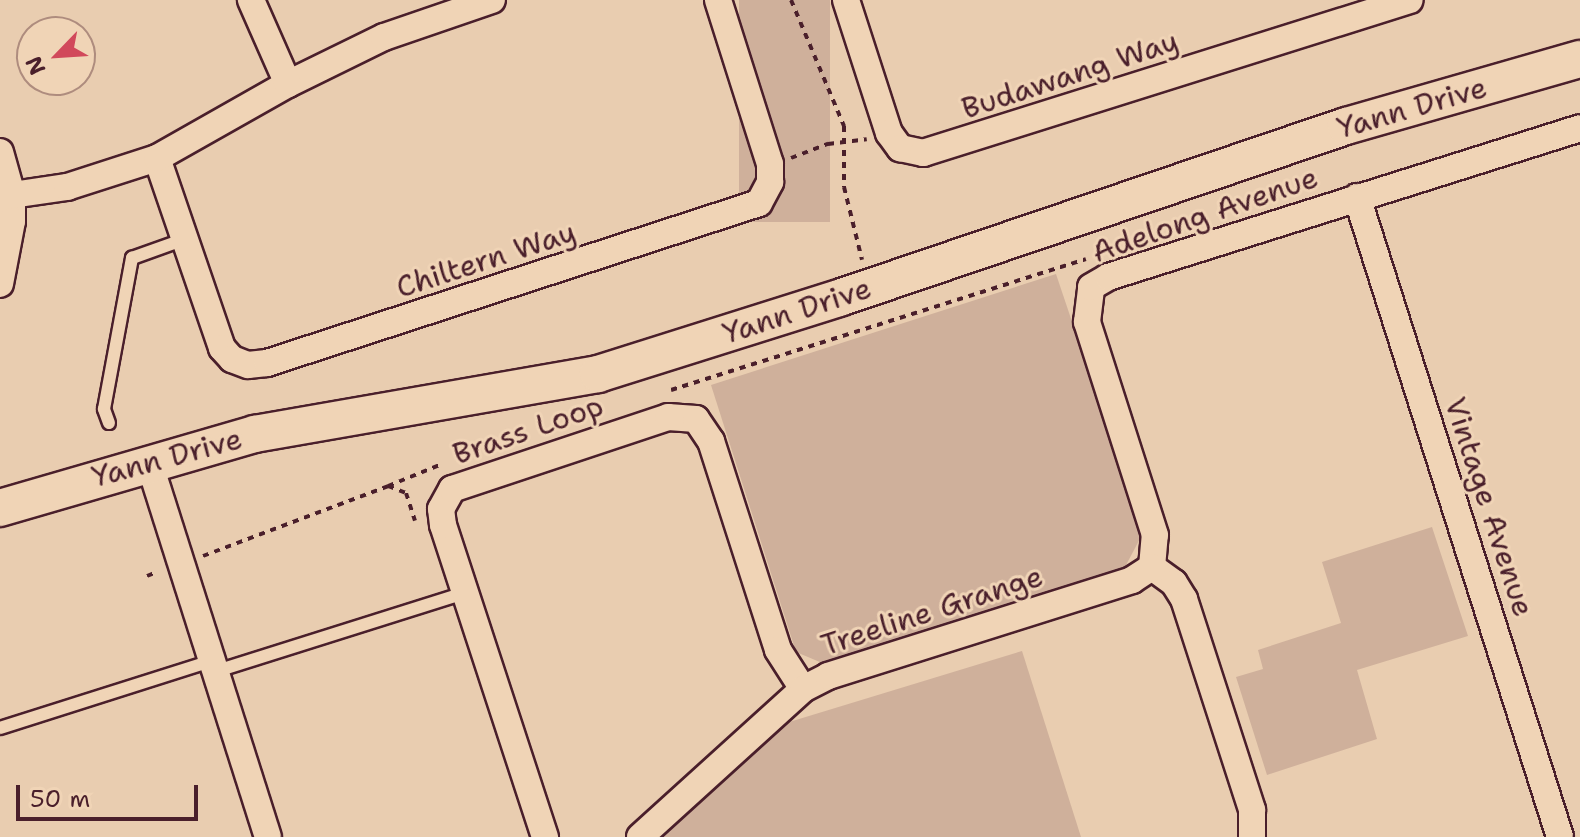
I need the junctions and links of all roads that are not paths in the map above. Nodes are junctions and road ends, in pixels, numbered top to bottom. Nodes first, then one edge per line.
1 (251, 0) edge
2 (492, 0) edge
3 (718, 0) edge
4 (846, 0) edge
5 (1410, 0) edge
6 (1580, 59) edge
7 (288, 84) junction
8 (1580, 128) edge
9 (0, 152) edge
10 (157, 158) junction
11 (12, 195) junction
12 (1357, 197) junction
13 (185, 239) junction
14 (0, 284) edge
15 (109, 423) dead end
16 (149, 462) junction
17 (0, 508) edge
18 (1152, 567) junction
19 (465, 593) junction
20 (215, 666) junction
21 (803, 689) junction
22 (0, 728) edge
23 (268, 837) edge
24 (545, 837) edge
25 (640, 837) edge
26 (1252, 837) edge
27 (1560, 837) edge

1 - 7 street
2 - 7 street
3 - 13 street, Chiltern Way
4 - 5 street, Budawang Way
6 - 16 street, Yann Drive
7 - 10 street
8 - 12 street, Adelong Avenue
9 - 11 street
10 - 11 street
10 - 13 street, Chiltern Way
11 - 14 street
12 - 18 street, Adelong Avenue
12 - 27 street, Vintage Avenue
13 - 15 lane
16 - 17 street, Yann Drive
16 - 20 street
18 - 21 street, Treeline Grange
18 - 26 street
19 - 20 lane
19 - 21 street, Brass Loop
19 - 24 street, Brass Loop
20 - 22 lane
20 - 23 street
21 - 25 street, Treeline Grange

